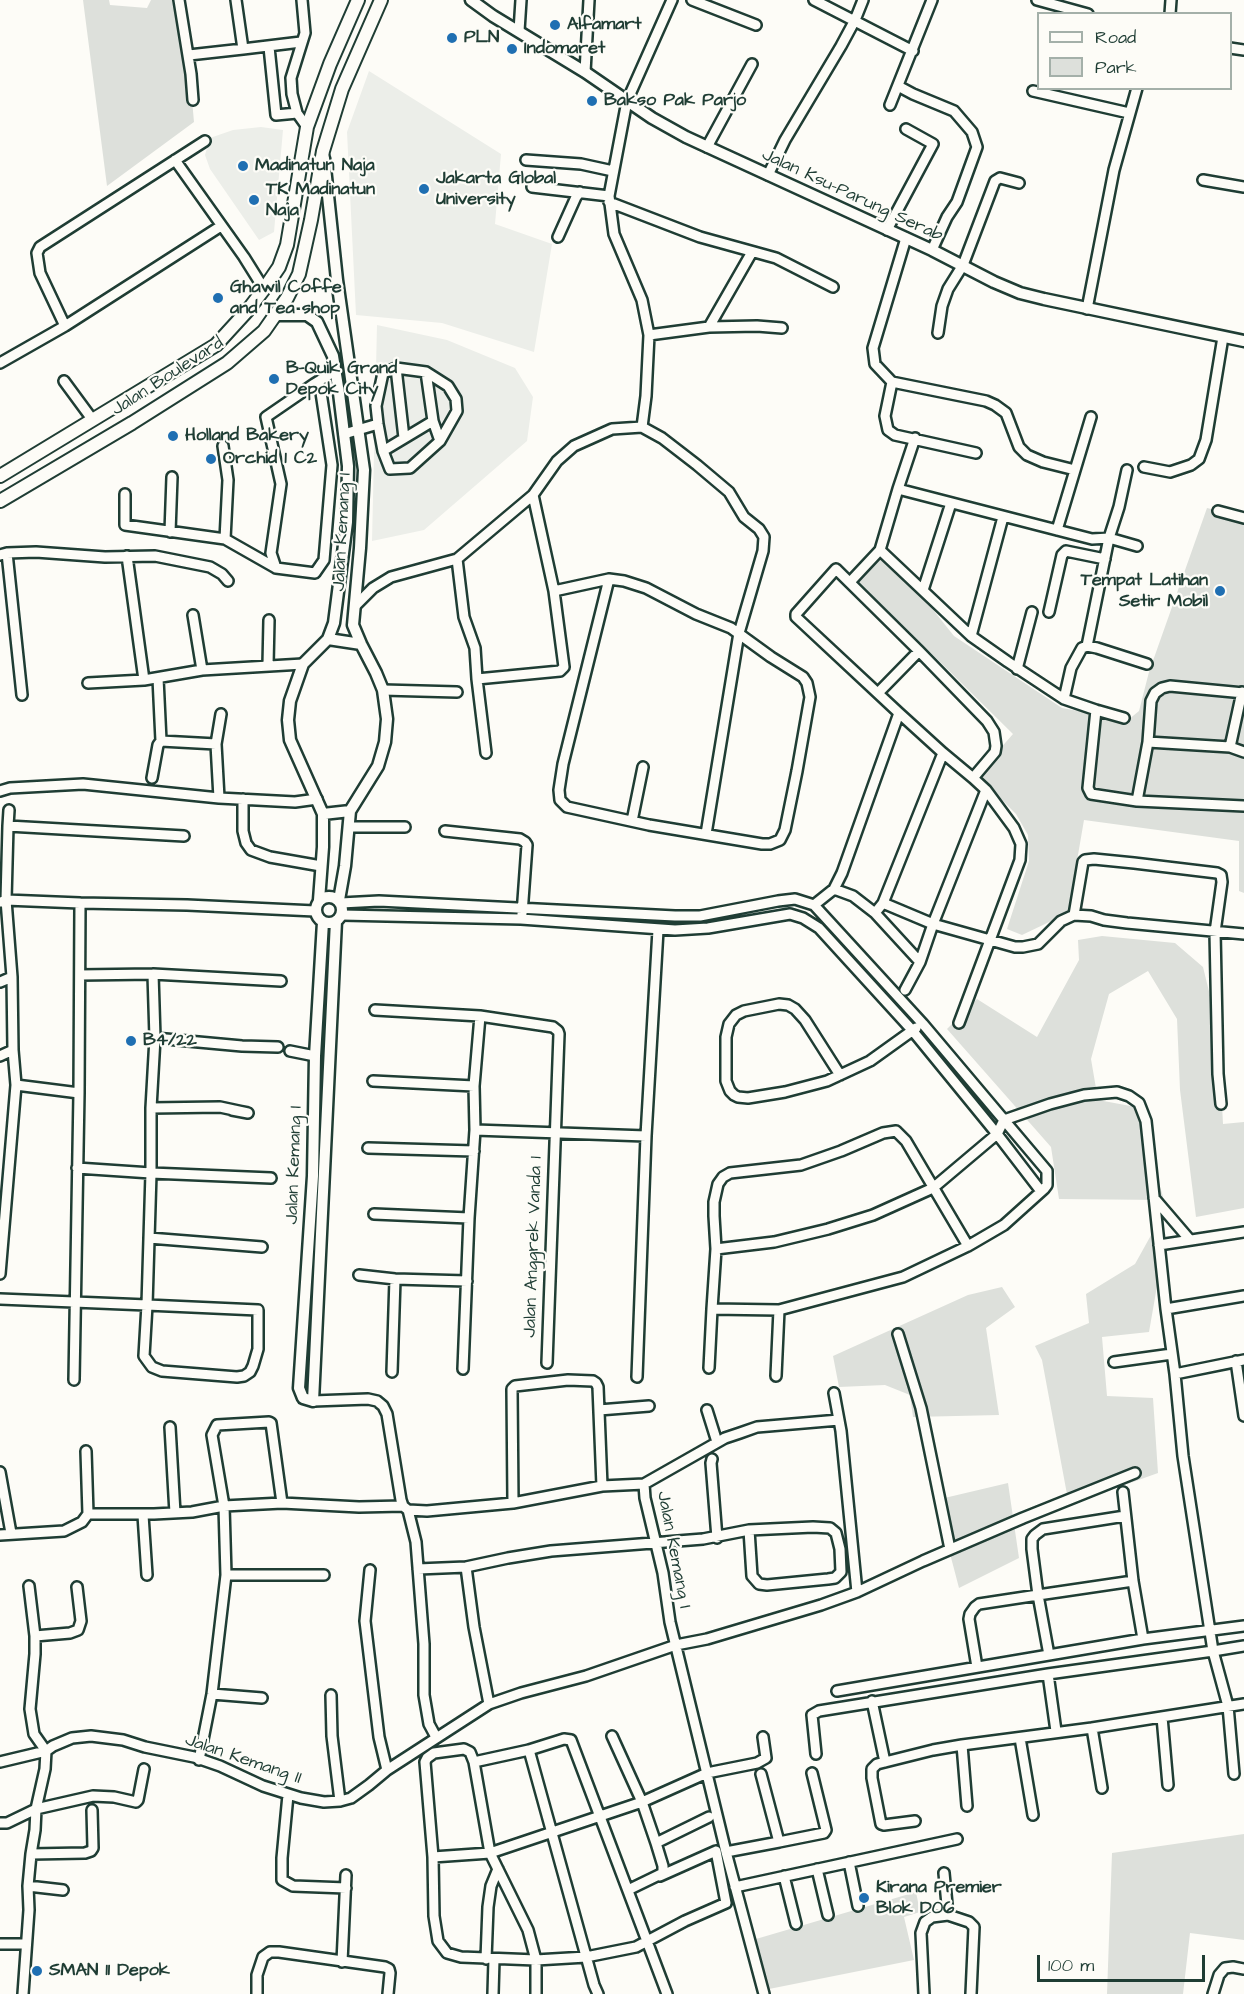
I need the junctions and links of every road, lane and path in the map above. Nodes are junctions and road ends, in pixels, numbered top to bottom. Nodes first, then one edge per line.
1 (179, 0) edge
2 (236, 0) edge
3 (302, 0) edge
4 (358, 0) edge
5 (463, 0) edge
6 (520, 0) edge
7 (589, 0) edge
8 (672, 0) edge
9 (692, 0) edge
10 (814, 0) edge
11 (863, 0) edge
12 (932, 0) edge
13 (1036, 0) edge
14 (381, 2) edge
15 (474, 2) edge
16 (1081, 12) edge
17 (855, 20) junction
18 (756, 25) dead end
19 (519, 31) junction
20 (301, 42) junction
21 (269, 47) junction
22 (243, 49) junction
23 (913, 51) junction
24 (189, 55) junction
25 (752, 64) dead end
26 (585, 72) junction
27 (898, 86) junction
28 (1136, 90) edge
29 (1033, 91) dead end
30 (193, 100) dead end
31 (627, 101) junction
32 (890, 105) dead end
33 (297, 113) junction
34 (1129, 114) junction
35 (307, 127) junction
36 (906, 129) dead end
37 (205, 141) dead end
38 (707, 147) junction
39 (324, 151) junction
40 (175, 160) junction
41 (526, 160) dead end
42 (613, 171) junction
43 (768, 176) junction
44 (1203, 180) dead end
45 (1019, 183) dead end
46 (532, 187) dead end
47 (1244, 187) edge
48 (580, 192) junction
49 (609, 199) junction
50 (221, 226) junction
51 (887, 230) junction
52 (558, 237) dead end
53 (906, 238) junction
54 (932, 250) junction
55 (752, 252) junction
56 (963, 265) junction
57 (833, 287) dead end
58 (264, 289) junction
59 (1087, 309) junction
60 (276, 315) junction
61 (65, 326) junction
62 (709, 327) junction
63 (782, 328) dead end
64 (938, 333) dead end
65 (649, 335) junction
66 (1223, 337) junction
67 (1244, 341) edge
68 (0, 363) edge
69 (396, 368) junction
70 (335, 371) junction
71 (426, 372) junction
72 (64, 381) dead end
73 (892, 382) junction
74 (314, 384) junction
75 (1091, 417) dead end
76 (92, 419) junction
77 (433, 421) junction
78 (378, 424) junction
79 (642, 427) junction
80 (358, 430) junction
81 (344, 434) junction
82 (404, 438) junction
83 (915, 438) junction
84 (440, 441) junction
85 (222, 446) dead end
86 (383, 450) junction
87 (976, 453) dead end
88 (1144, 467) dead end
89 (1075, 470) junction
90 (1127, 470) dead end
91 (0, 476) edge
92 (172, 477) dead end
93 (898, 489) junction
94 (125, 494) dead end
95 (533, 495) junction
96 (0, 501) edge
97 (951, 503) junction
98 (1218, 511) dead end
99 (1003, 517) junction
100 (1244, 518) edge
101 (1057, 530) junction
102 (170, 532) junction
103 (1109, 538) junction
104 (225, 539) junction
105 (1137, 546) dead end
106 (343, 547) junction
107 (360, 548) junction
108 (4, 554) edge
109 (876, 554) junction
110 (127, 556) junction
111 (457, 559) junction
112 (1104, 559) junction
113 (276, 568) junction
114 (609, 579) junction
115 (228, 581) dead end
116 (850, 582) junction
117 (923, 590) junction
118 (554, 591) junction
119 (356, 600) junction
120 (1032, 612) dead end
121 (1049, 612) dead end
122 (193, 615) dead end
123 (269, 620) dead end
124 (739, 633) junction
125 (972, 636) junction
126 (328, 639) junction
127 (361, 644) junction
128 (1087, 646) junction
129 (919, 651) junction
130 (303, 664) junction
131 (1147, 664) dead end
132 (268, 665) junction
133 (1017, 669) junction
134 (202, 670) junction
135 (158, 678) junction
136 (477, 679) junction
137 (144, 680) junction
138 (88, 683) dead end
139 (383, 690) junction
140 (457, 692) dead end
141 (1243, 692) edge
142 (878, 693) junction
143 (22, 695) dead end
144 (1064, 699) junction
145 (1096, 710) junction
146 (899, 713) junction
147 (221, 714) dead end
148 (1124, 718) dead end
149 (161, 741) junction
150 (1148, 741) junction
151 (216, 744) junction
152 (1230, 747) junction
153 (1244, 752) edge
154 (486, 753) dead end
155 (943, 753) junction
156 (643, 767) dead end
157 (152, 778) dead end
158 (973, 778) junction
159 (986, 790) junction
160 (0, 791) edge
161 (219, 798) junction
162 (243, 799) junction
163 (317, 799) junction
164 (1137, 801) junction
165 (1244, 806) edge
166 (9, 810) dead end
167 (350, 811) junction
168 (323, 814) junction
169 (632, 821) junction
170 (8, 826) junction
171 (349, 827) junction
172 (405, 827) dead end
173 (445, 831) dead end
174 (706, 834) junction
175 (184, 836) dead end
176 (321, 866) junction
177 (834, 889) junction
178 (3, 902) edge
179 (340, 902) junction
180 (80, 903) junction
181 (883, 903) junction
182 (814, 905) junction
183 (317, 906) junction
184 (874, 913) junction
185 (522, 914) junction
186 (1074, 915) junction
187 (339, 918) junction
188 (322, 922) junction
189 (933, 924) junction
190 (658, 930) junction
191 (1215, 932) junction
192 (1244, 934) edge
193 (990, 940) junction
194 (920, 962) junction
195 (153, 974) junction
196 (80, 975) junction
197 (12, 977) junction
198 (281, 981) dead end
199 (0, 982) edge
200 (906, 990) dead end
201 (375, 1010) dead end
202 (480, 1016) junction
203 (959, 1023) dead end
204 (923, 1024) junction
205 (912, 1030) junction
206 (155, 1038) junction
207 (278, 1047) dead end
208 (13, 1050) junction
209 (290, 1051) dead end
210 (0, 1056) edge
211 (315, 1056) junction
212 (840, 1075) junction
213 (373, 1081) dead end
214 (16, 1085) junction
215 (474, 1086) junction
216 (79, 1093) junction
217 (1221, 1104) dead end
218 (151, 1108) junction
219 (232, 1110) dead end
220 (1004, 1120) junction
221 (475, 1130) junction
222 (555, 1132) junction
223 (997, 1134) junction
224 (646, 1136) junction
225 (368, 1148) dead end
226 (474, 1151) junction
227 (77, 1168) junction
228 (151, 1173) junction
229 (271, 1178) dead end
230 (933, 1188) junction
231 (1040, 1190) junction
232 (1154, 1198) junction
233 (374, 1214) dead end
234 (469, 1218) junction
235 (1244, 1232) edge
236 (149, 1238) junction
237 (1190, 1240) junction
238 (1159, 1245) junction
239 (968, 1246) junction
240 (262, 1247) dead end
241 (716, 1249) junction
242 (0, 1274) edge
243 (359, 1275) dead end
244 (395, 1279) junction
245 (467, 1281) junction
246 (1244, 1296) edge
247 (0, 1299) edge
248 (74, 1302) junction
249 (147, 1305) junction
250 (712, 1309) junction
251 (1166, 1309) junction
252 (779, 1310) junction
253 (898, 1334) dead end
254 (1172, 1354) junction
255 (1240, 1361) edge
256 (1114, 1362) dead end
257 (547, 1363) dead end
258 (709, 1368) dead end
259 (463, 1369) dead end
260 (392, 1372) dead end
261 (1175, 1374) junction
262 (776, 1376) dead end
263 (637, 1377) dead end
264 (74, 1380) dead end
265 (834, 1393) dead end
266 (313, 1401) junction
267 (649, 1406) dead end
268 (599, 1410) junction
269 (707, 1410) dead end
270 (1244, 1416) edge
271 (839, 1420) junction
272 (170, 1427) dead end
273 (717, 1442) junction
274 (86, 1451) dead end
275 (712, 1459) dead end
276 (0, 1472) edge
277 (1135, 1473) dead end
278 (644, 1484) junction
279 (602, 1486) junction
280 (1123, 1492) dead end
281 (282, 1503) junction
282 (513, 1503) junction
283 (224, 1506) junction
284 (406, 1508) junction
285 (175, 1513) junction
286 (88, 1514) junction
287 (143, 1515) junction
288 (1125, 1516) junction
289 (748, 1530) junction
290 (11, 1533) junction
291 (0, 1534) edge
292 (717, 1538) junction
293 (656, 1542) junction
294 (950, 1549) junction
295 (466, 1567) junction
296 (418, 1569) junction
297 (370, 1570) dead end
298 (147, 1575) dead end
299 (226, 1575) junction
300 (324, 1575) dead end
301 (1133, 1581) junction
302 (28, 1586) dead end
303 (78, 1587) dead end
304 (857, 1592) junction
305 (1038, 1595) junction
306 (1244, 1626) edge
307 (1209, 1630) junction
308 (34, 1636) junction
309 (1143, 1639) junction
310 (676, 1645) junction
311 (1244, 1646) edge
312 (1213, 1651) junction
313 (1049, 1655) junction
314 (977, 1667) junction
315 (1048, 1674) junction
316 (837, 1691) dead end
317 (212, 1694) junction
318 (331, 1695) dead end
319 (262, 1698) dead end
320 (872, 1701) junction
321 (489, 1704) junction
322 (1244, 1704) edge
323 (1228, 1706) junction
324 (1162, 1717) junction
325 (1092, 1728) junction
326 (1056, 1731) junction
327 (612, 1736) dead end
328 (436, 1737) junction
329 (764, 1737) dead end
330 (1020, 1738) junction
331 (962, 1745) junction
332 (46, 1750) junction
333 (529, 1750) junction
334 (816, 1754) dead end
335 (199, 1760) junction
336 (0, 1762) edge
337 (474, 1762) junction
338 (885, 1762) junction
339 (144, 1769) dead end
340 (387, 1770) junction
341 (707, 1773) junction
342 (812, 1773) dead end
343 (761, 1774) dead end
344 (1234, 1774) dead end
345 (1168, 1785) dead end
346 (1102, 1788) dead end
347 (288, 1795) junction
348 (340, 1801) junction
349 (642, 1802) junction
350 (967, 1806) dead end
351 (36, 1809) junction
352 (92, 1810) dead end
353 (1032, 1815) dead end
354 (600, 1817) junction
355 (709, 1817) dead end
356 (915, 1821) dead end
357 (0, 1823) edge
358 (551, 1833) junction
359 (957, 1839) dead end
360 (778, 1842) junction
361 (656, 1843) junction
362 (726, 1852) junction
363 (490, 1853) junction
364 (31, 1854) junction
365 (433, 1857) junction
366 (849, 1862) junction
367 (498, 1869) junction
368 (818, 1869) junction
369 (944, 1873) dead end
370 (346, 1875) dead end
371 (660, 1876) junction
372 (784, 1876) junction
373 (28, 1886) junction
374 (735, 1887) junction
375 (346, 1888) junction
376 (63, 1890) dead end
377 (628, 1890) junction
378 (858, 1906) dead end
379 (828, 1915) dead end
380 (948, 1915) junction
381 (796, 1924) dead end
382 (645, 1941) junction
383 (0, 1944) edge
384 (26, 1944) junction
385 (586, 1957) junction
386 (490, 1959) junction
387 (536, 1960) junction
388 (342, 1962) junction
389 (1244, 1969) edge
390 (595, 1991) edge
391 (22, 1994) edge
392 (257, 1994) edge
393 (388, 1994) edge
394 (493, 1994) edge
395 (536, 1994) edge
396 (667, 1994) edge
397 (764, 1994) edge
398 (924, 1994) edge
399 (971, 1994) edge
400 (1213, 1994) edge

1 - 24 street
2 - 22 street
3 - 20 street
4 - 35 main road, Jalan Boulevard
5 - 15 street, Jalan Ksu-Parung Serab
6 - 19 street
7 - 26 street
8 - 31 street
9 - 18 street
10 - 17 street
11 - 17 street
12 - 23 street
13 - 16 street
14 - 39 main road, Jalan Boulevard
15 - 19 street, Jalan Ksu-Parung Serab
17 - 23 street
17 - 43 street
19 - 26 street, Jalan Ksu-Parung Serab
20 - 21 street
20 - 33 street
21 - 22 street
21 - 33 street
22 - 24 street
23 - 27 street
24 - 30 street
25 - 38 street
26 - 31 street, Jalan Ksu-Parung Serab
27 - 32 street
27 - 54 street
28 - 34 street
29 - 34 street
31 - 38 street, Jalan Ksu-Parung Serab
31 - 42 street
33 - 35 street
34 - 59 street
35 - 58 main road, Jalan Boulevard
36 - 51 street
37 - 40 street
38 - 43 street, Jalan Ksu-Parung Serab
39 - 60 main road, Jalan Boulevard
39 - 80 street, Jalan Kemang I
40 - 50 street
40 - 61 street
41 - 42 street
42 - 49 street
43 - 51 street, Jalan Ksu-Parung Serab
44 - 47 street
45 - 56 street
46 - 48 street
48 - 49 street
48 - 52 street
49 - 55 street
49 - 65 street
50 - 58 street
50 - 61 street
51 - 53 street, Jalan Ksu-Parung Serab
53 - 54 street, Jalan Ksu-Parung Serab
53 - 73 street
54 - 56 street, Jalan Ksu-Parung Serab
55 - 57 street
55 - 62 street
56 - 59 street, Jalan Ksu-Parung Serab
56 - 64 street
58 - 76 main road, Jalan Boulevard
59 - 66 street, Jalan Ksu-Parung Serab
60 - 70 street, Jalan Kemang I
60 - 96 main road, Jalan Boulevard
61 - 68 street
62 - 63 street
62 - 65 street
65 - 79 street
66 - 67 street, Jalan Ksu-Parung Serab
66 - 88 street
69 - 71 street
69 - 78 street
69 - 82 street
70 - 74 street
70 - 81 street, Jalan Kemang I
71 - 77 street
71 - 84 street
72 - 76 street
73 - 83 street
73 - 89 street
74 - 113 street
74 - 113 street
75 - 89 street
76 - 91 main road, Jalan Boulevard
77 - 82 street
77 - 84 street
78 - 80 street
78 - 86 street
79 - 95 street
79 - 124 street
80 - 81 street
80 - 107 street, Jalan Kemang I
81 - 106 street, Jalan Kemang I
82 - 86 street
83 - 87 street
83 - 93 street
84 - 86 street
85 - 104 street
89 - 101 street
90 - 103 street
92 - 102 street
93 - 97 street
93 - 109 street
94 - 102 street
95 - 111 street
95 - 118 street
97 - 99 street
97 - 117 street
98 - 100 street
99 - 101 street
99 - 125 street
101 - 103 street
102 - 104 street
103 - 105 street
103 - 112 street
104 - 113 street
106 - 107 street
106 - 126 street, Jalan Kemang I
107 - 119 street, Jalan Kemang I
108 - 110 street
108 - 143 street
109 - 116 street
109 - 117 street
110 - 115 street
110 - 137 street
111 - 119 street
111 - 136 street
112 - 121 street
112 - 128 street
114 - 118 street
114 - 124 street
114 - 169 street
116 - 129 street
116 - 142 street
117 - 125 street
118 - 136 street
119 - 127 street, Jalan Kemang I
120 - 133 street
122 - 134 street
123 - 132 street
124 - 174 street
124 - 174 street
125 - 133 street
126 - 127 street
126 - 130 street
127 - 139 street, Jalan Kemang I
128 - 131 street
128 - 144 street
129 - 142 street
129 - 158 street
130 - 132 street
130 - 163 street
132 - 134 street
133 - 144 street
134 - 135 street
135 - 137 street
135 - 149 street
136 - 154 street
137 - 138 street
139 - 140 street
139 - 167 street, Jalan Kemang I
141 - 150 street
141 - 152 street
142 - 146 street
144 - 145 street
145 - 148 street
145 - 164 street
146 - 155 street
146 - 177 street
147 - 151 street
149 - 151 street
149 - 157 street
150 - 152 street
150 - 164 street
151 - 161 street
152 - 153 street
155 - 158 street
155 - 181 street
156 - 169 street
158 - 159 street
159 - 189 street
159 - 193 street
160 - 161 street
161 - 162 street
162 - 163 street
162 - 176 street
163 - 168 street
164 - 165 street
166 - 170 street
167 - 168 street
167 - 171 street, Jalan Kemang I
168 - 176 street
169 - 174 street
170 - 175 street
170 - 178 street
171 - 172 street
171 - 179 street, Jalan Kemang I
173 - 185 street
176 - 183 street
177 - 182 street
177 - 184 street
178 - 180 street
178 - 197 street
179 - 183 street
179 - 185 street
179 - 187 street
180 - 183 street
180 - 196 street
181 - 184 street
181 - 189 street
182 - 185 street
182 - 204 street
183 - 188 street
184 - 194 street
185 - 187 street
185 - 190 street
186 - 191 street
186 - 191 street
186 - 193 street
187 - 188 street
187 - 266 street, Jalan Kemang I
188 - 211 street, Jalan Kemang I
189 - 193 street
189 - 194 street
190 - 205 street
190 - 224 street
191 - 192 street
191 - 217 street
193 - 203 street
194 - 200 street
195 - 196 street
195 - 198 street
195 - 206 street
196 - 216 street
197 - 199 street
197 - 208 street
201 - 202 street
202 - 215 street
202 - 222 street, Jalan Anggrek Vanda 1
204 - 205 street
204 - 220 street
205 - 212 street
205 - 223 street
206 - 207 street
206 - 218 street
208 - 210 street
208 - 214 street
209 - 211 street
211 - 266 street, Jalan Kemang I
212 - 212 street
213 - 215 street
214 - 216 street
214 - 242 street
215 - 221 street
216 - 227 street
218 - 219 street
218 - 228 street
220 - 223 street
220 - 231 street
220 - 232 street
221 - 222 street
221 - 226 street
222 - 224 street
222 - 257 street, Jalan Anggrek Vanda 1
223 - 230 street
223 - 231 street
224 - 263 street
225 - 226 street
226 - 234 street
227 - 228 street
227 - 248 street
228 - 229 street
228 - 236 street
230 - 239 street
230 - 241 street
230 - 241 street
231 - 239 street
232 - 237 street
232 - 238 street
233 - 234 street
234 - 245 street
235 - 237 street
236 - 240 street
236 - 249 street
237 - 238 street
238 - 251 street
239 - 252 street
241 - 250 street
243 - 244 street
244 - 245 street
244 - 260 street
245 - 259 street
246 - 251 street
247 - 248 street
248 - 249 street
248 - 264 street
249 - 249 street
250 - 252 street
250 - 258 street
251 - 254 street
252 - 262 street
253 - 294 street
254 - 256 street
254 - 261 street
255 - 261 street
255 - 270 street
261 - 307 street
265 - 271 street
266 - 284 street
267 - 268 street
268 - 279 street
268 - 282 street
269 - 273 street
271 - 273 street
271 - 304 street
272 - 285 street
273 - 278 street
274 - 286 street
275 - 292 street
276 - 290 street
277 - 294 street, Jalan Kemang II
278 - 279 street, Jalan Kemang I
278 - 293 street, Jalan Kemang I
279 - 282 street, Jalan Kemang I
280 - 288 street
281 - 283 street, Jalan Kemang I
281 - 283 street
281 - 284 street, Jalan Kemang I
282 - 284 street, Jalan Kemang I
283 - 285 street, Jalan Kemang I
283 - 299 street
284 - 296 street
285 - 287 street, Jalan Kemang I
286 - 287 street, Jalan Kemang I
286 - 290 street
287 - 298 street
288 - 301 street
288 - 305 street
289 - 289 street
289 - 292 street
290 - 291 street
292 - 293 street
293 - 295 street
293 - 310 street, Jalan Kemang I
294 - 304 street, Jalan Kemang II
295 - 296 street
295 - 321 street
296 - 328 street
297 - 340 street
299 - 300 street
299 - 317 street
301 - 305 street
301 - 309 street
302 - 308 street
303 - 308 street
304 - 310 street, Jalan Kemang II
305 - 313 street
305 - 314 street
306 - 307 street
307 - 309 street
307 - 312 street
308 - 332 street
309 - 313 street
310 - 321 street, Jalan Kemang II
310 - 341 street, Jalan Kemang I
311 - 312 street
312 - 315 street
312 - 323 street
313 - 314 street
314 - 316 street
315 - 320 street
315 - 326 street
317 - 319 street
317 - 335 street
318 - 348 street
320 - 334 street
320 - 338 street
321 - 328 street, Jalan Kemang II
322 - 323 street
323 - 324 street
323 - 344 street
324 - 325 street
324 - 345 street
325 - 326 street
325 - 346 street
326 - 330 street
327 - 349 street
328 - 340 street, Jalan Kemang II
329 - 341 street
330 - 331 street
330 - 353 street
331 - 338 street
331 - 350 street
332 - 335 street, Jalan Kemang II
332 - 336 street, Jalan Kemang II
332 - 351 street
333 - 337 street
333 - 354 street
333 - 358 street
335 - 347 street, Jalan Kemang II
337 - 363 street
337 - 365 street
338 - 356 street
339 - 351 street
340 - 348 street, Jalan Kemang II
341 - 349 street
341 - 362 street, Jalan Kemang I
342 - 360 street
343 - 360 street
347 - 348 street, Jalan Kemang II
347 - 375 street
349 - 354 street
349 - 361 street
351 - 357 street
351 - 364 street
352 - 364 street
354 - 358 street
354 - 377 street
355 - 361 street
358 - 363 street
358 - 385 street
359 - 366 street
360 - 362 street
361 - 371 street
362 - 374 street, Jalan Kemang I
363 - 365 street
363 - 367 street
364 - 373 street
365 - 386 street
366 - 368 street
366 - 378 street
367 - 386 street
367 - 387 street
368 - 372 street
368 - 379 street
369 - 380 street
370 - 375 street
371 - 377 street
371 - 382 street
372 - 374 street
372 - 381 street
373 - 376 street
373 - 384 street
374 - 397 street, Jalan Kemang I
375 - 388 street
377 - 382 street
380 - 398 street
380 - 399 street
382 - 385 street
382 - 396 street
383 - 384 street
384 - 391 street
385 - 387 street
385 - 390 street
386 - 387 street
386 - 394 street
387 - 395 street
388 - 392 street
388 - 393 street
389 - 400 street

